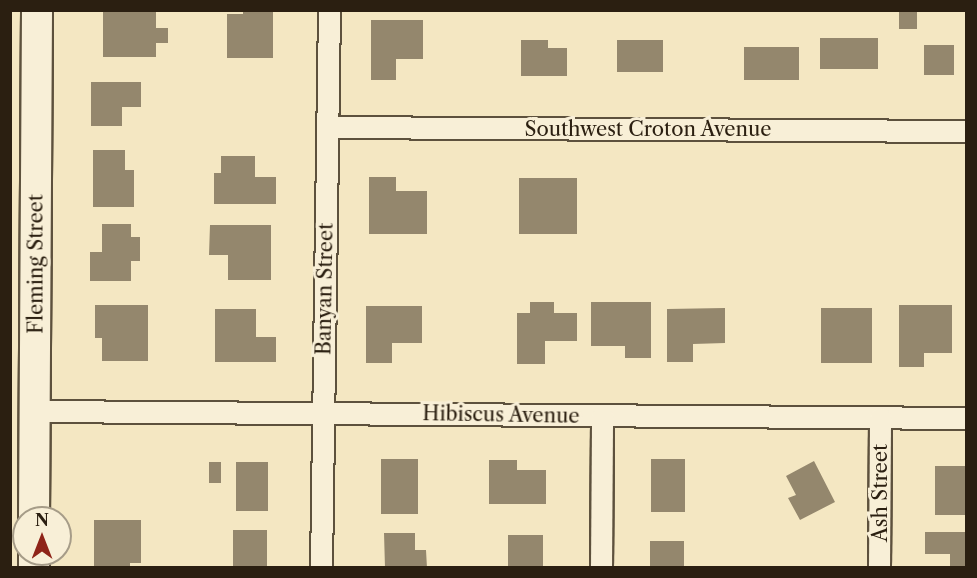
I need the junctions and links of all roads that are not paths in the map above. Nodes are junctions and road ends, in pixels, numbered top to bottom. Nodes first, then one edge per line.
1 (37, 10) edge
2 (329, 10) edge
3 (329, 127) junction
4 (966, 131) edge
5 (35, 411) junction
6 (322, 413) junction
7 (602, 417) junction
8 (880, 418) junction
9 (966, 418) edge
10 (34, 506) edge
11 (321, 567) edge
12 (601, 567) edge
13 (879, 567) edge

1 - 5 street, Fleming Street
2 - 3 street, Banyan Street
3 - 4 street, Southwest Croton Avenue
3 - 6 street, Banyan Street
5 - 6 street, Hibiscus Avenue
5 - 10 street, Fleming Street
6 - 7 street, Hibiscus Avenue
6 - 11 street, Banyan Street
7 - 8 street, Hibiscus Avenue
7 - 12 street
8 - 9 street, Hibiscus Avenue
8 - 13 street, Ash Street

